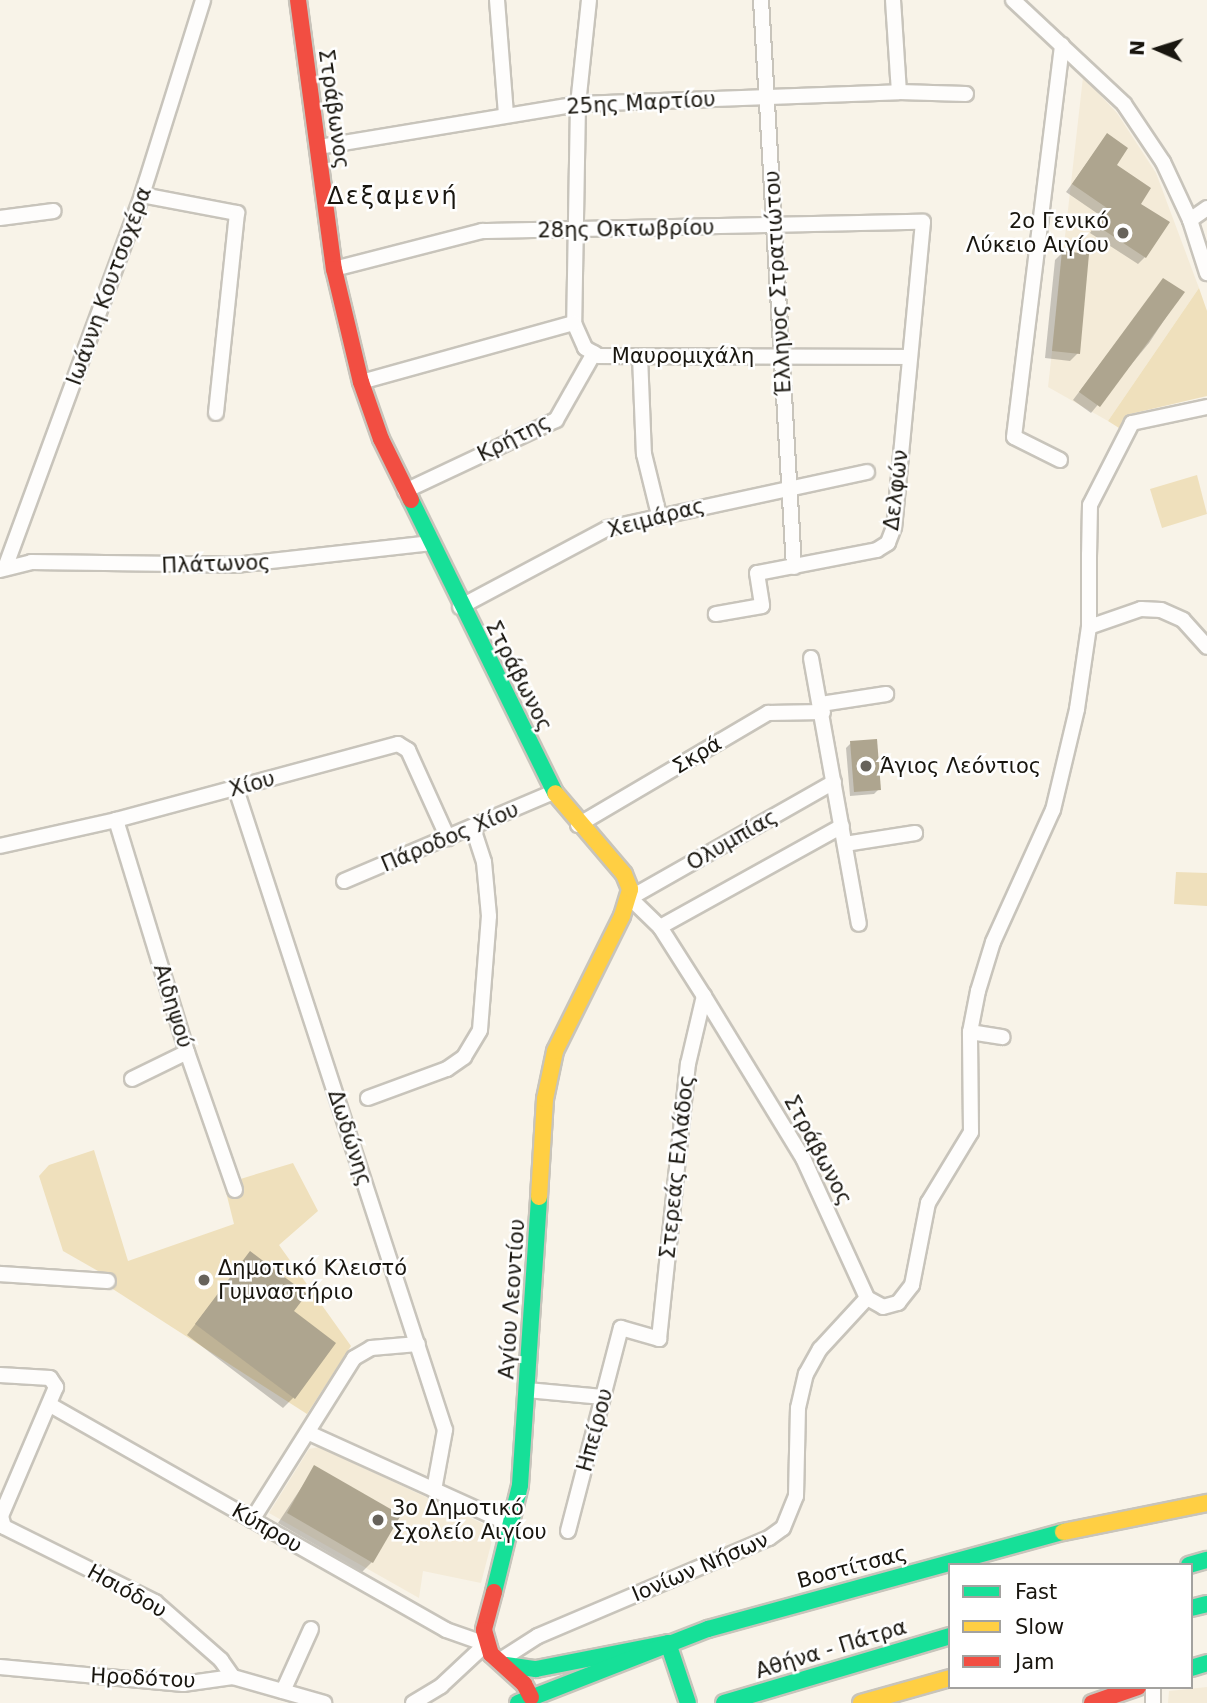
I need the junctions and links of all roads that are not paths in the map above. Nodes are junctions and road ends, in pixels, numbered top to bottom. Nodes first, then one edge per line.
1 (203, 0) edge
2 (298, 0) edge
3 (497, 0) edge
4 (589, 0) edge
5 (761, 0) edge
6 (893, 0) edge
7 (1013, 0) edge
8 (1062, 44) junction
9 (899, 92) junction
10 (966, 94) dead end
11 (768, 97) junction
12 (578, 104) junction
13 (506, 114) junction
14 (319, 147) junction
15 (142, 195) junction
16 (1207, 208) edge
17 (54, 211) dead end
18 (0, 218) edge
19 (1190, 220) junction
20 (923, 222) joint
21 (774, 226) junction
22 (576, 231) junction
23 (334, 269) junction
24 (1207, 273) edge
25 (574, 323) junction
26 (590, 351) junction
27 (640, 356) junction
28 (782, 356) junction
29 (909, 356) junction
30 (361, 382) junction
31 (1207, 407) edge
32 (216, 413) dead end
33 (1060, 460) dead end
34 (867, 472) dead end
35 (790, 488) junction
36 (405, 491) junction
37 (659, 515) junction
38 (432, 542) junction
39 (794, 567) junction
40 (2, 569) edge
41 (460, 607) junction
42 (716, 614) dead end
43 (1089, 627) junction
44 (1207, 648) edge
45 (811, 658) dead end
46 (886, 694) dead end
47 (822, 708) junction
48 (834, 782) junction
49 (236, 789) junction
50 (554, 792) junction
51 (116, 821) junction
52 (578, 825) junction
53 (842, 826) junction
54 (473, 828) junction
55 (915, 833) dead end
56 (448, 838) junction
57 (845, 844) junction
58 (0, 846) edge
59 (344, 881) dead end
60 (630, 898) junction
61 (859, 924) dead end
62 (660, 927) junction
63 (705, 996) junction
64 (971, 1032) junction
65 (1003, 1037) dead end
66 (187, 1052) junction
67 (132, 1079) dead end
68 (368, 1098) dead end
69 (235, 1190) dead end
70 (0, 1274) edge
71 (108, 1281) dead end
72 (867, 1298) junction
73 (621, 1328) joint
74 (418, 1344) junction
75 (0, 1375) edge
76 (527, 1390) junction
77 (603, 1397) junction
78 (52, 1406) junction
79 (309, 1433) junction
80 (434, 1490) junction
81 (1207, 1503) edge
82 (253, 1520) junction
83 (512, 1525) junction
84 (568, 1531) dead end
85 (953, 1563) edge
86 (948, 1564) edge
87 (311, 1629) dead end
88 (948, 1637) edge
89 (668, 1643) junction
90 (486, 1644) junction
91 (502, 1663) junction
92 (0, 1667) edge
93 (233, 1677) junction
94 (948, 1679) edge
95 (1133, 1689) edge
96 (283, 1691) junction
97 (525, 1700) edge
98 (324, 1703) edge
99 (413, 1703) edge
100 (688, 1703) edge
101 (724, 1703) edge
102 (862, 1703) edge
103 (1092, 1703) edge

1 - 15 street, Ιωάννη Κουτσοχέρα
2 - 14 main road, Στράβωνος
3 - 13 street
4 - 12 street
5 - 11 street, Έλληνος Στρατιώτου
6 - 9 street
7 - 8 street
8 - 19 street
8 - 33 street
9 - 10 street, 25ης Μαρτίου
9 - 11 street, 25ης Μαρτίου
11 - 12 street, 25ης Μαρτίου
11 - 21 street, Έλληνος Στρατιώτου
12 - 13 street, 25ης Μαρτίου
12 - 22 street
13 - 14 street, 25ης Μαρτίου
14 - 23 main road, Στράβωνος
15 - 32 street
15 - 40 street, Ιωάννη Κουτσοχέρα
16 - 19 street
17 - 18 street
19 - 24 street
20 - 21 street, 28ης Οκτωβρίου
20 - 29 street, Δελφών
21 - 22 street, 28ης Οκτωβρίου
21 - 28 street, Έλληνος Στρατιώτου
22 - 23 street, 28ης Οκτωβρίου
22 - 25 street
23 - 30 main road, Στράβωνος
25 - 26 street
25 - 30 street
26 - 27 street, Μαυρομιχάλη
26 - 36 street, Κρήτης
27 - 28 street, Μαυρομιχάλη
27 - 37 street
28 - 29 street, Μαυρομιχάλη
28 - 35 street, Έλληνος Στρατιώτου
29 - 39 street, Δελφών
30 - 36 main road, Στράβωνος
31 - 43 street
34 - 35 street, Χειμάρας
35 - 37 street, Χειμάρας
35 - 39 street, Έλληνος Στρατιώτου
36 - 38 main road, Στράβωνος
37 - 41 street, Χειμάρας
38 - 40 street, Πλάτωνος
38 - 41 main road, Στράβωνος
39 - 42 street, Δελφών
41 - 50 main road, Στράβωνος
43 - 44 street
43 - 64 street
45 - 47 street
46 - 47 street, Σκρά
47 - 48 street
47 - 52 street, Σκρά
48 - 53 street
48 - 60 street, Ολυμπίας
49 - 51 street, Χίου
49 - 56 street, Χίου
49 - 74 street, Δωδώνης
50 - 52 main road, Στράβωνος
50 - 54 street, Πάροδος Χίου
51 - 58 street, Χίου
51 - 66 street, Αιδηψού
52 - 60 main road, Στράβωνος
53 - 57 street
53 - 62 street
54 - 56 street, Πάροδος Χίου
54 - 68 street
55 - 57 street
56 - 59 street, Πάροδος Χίου
57 - 61 street
60 - 62 street, Στράβωνος
60 - 76 main road, Αγίου Λεοντίου
62 - 63 street, Στράβωνος
63 - 72 street, Στράβωνος
63 - 73 street, Στερεάς Ελλάδος
64 - 65 street
64 - 72 street
66 - 67 street
66 - 69 street, Αιδηψού
70 - 71 street
72 - 91 street, Ιονίων Νήσων
73 - 77 street, Ηπείρου
74 - 79 street
74 - 80 street, Δωδώνης
75 - 78 street
76 - 77 street
76 - 83 main road, Αγίου Λεοντίου
77 - 84 street, Ηπείρου
78 - 82 street, Κύπρου
78 - 93 street, Ησιόδου
79 - 80 street
79 - 82 street
80 - 83 street
81 - 85 main road, Βοστίτσας
82 - 90 street, Κύπρου
83 - 90 main road, Αγίου Λεοντίου
86 - 89 main road, Βοστίτσας
87 - 96 street
88 - 101 main road, Αθήνα - Πάτρα
89 - 91 main road
89 - 97 main road, Βοστίτσας
89 - 100 main road
90 - 91 main road
90 - 99 street
91 - 97 main road
92 - 93 street, Ηροδότου
93 - 96 street, Ηροδότου
94 - 102 main road
95 - 103 main road
96 - 98 street, Ηροδότου

